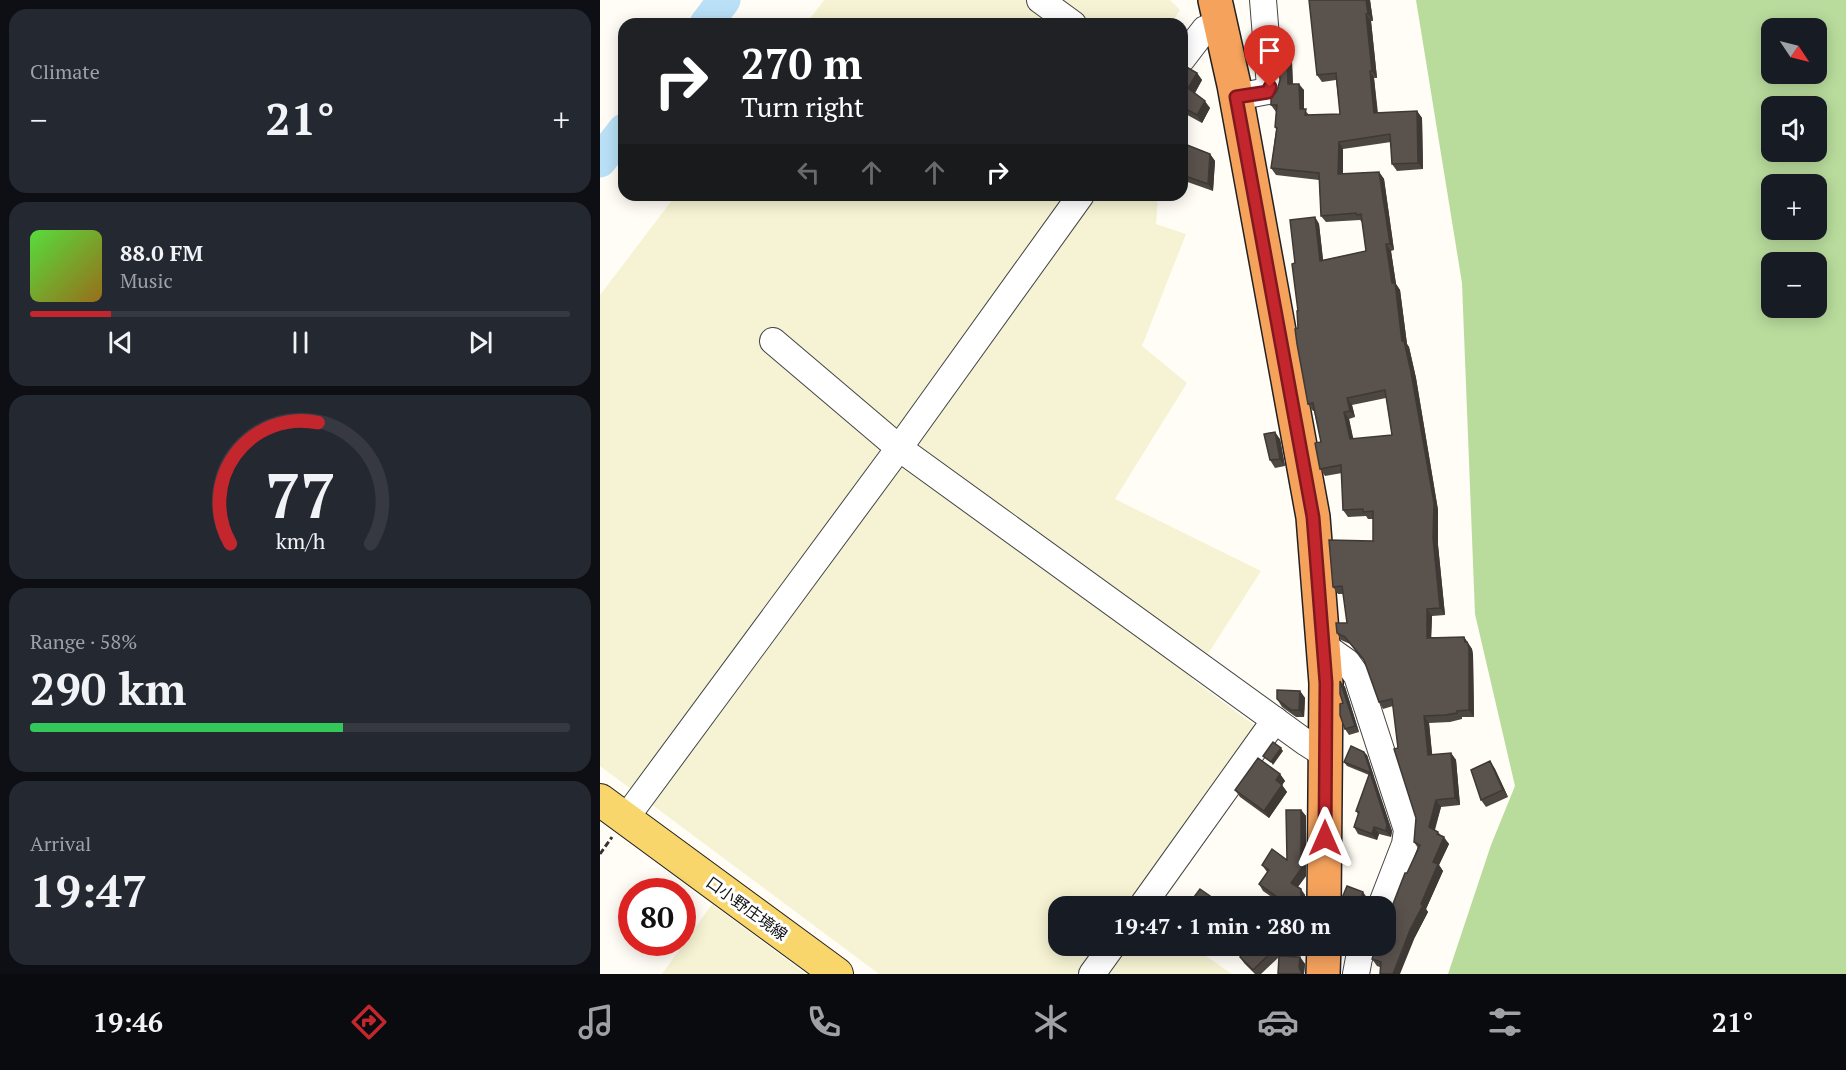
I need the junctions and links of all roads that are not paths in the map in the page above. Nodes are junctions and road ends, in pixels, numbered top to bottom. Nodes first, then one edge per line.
1 (1040, 0) edge
2 (1263, 0) edge
3 (1218, 12) edge
4 (1065, 18) edge
5 (1188, 51) edge
6 (1236, 97) junction
7 (1077, 201) edge
8 (773, 341) dead end
9 (899, 448) junction
10 (1341, 680) junction
11 (1275, 720) junction
12 (1326, 748) junction
13 (600, 800) edge
14 (625, 819) junction
15 (1149, 896) edge
16 (1324, 896) edge
17 (1385, 896) edge
18 (1105, 956) edge
19 (1324, 956) edge
20 (1360, 956) edge
21 (837, 974) edge
22 (1092, 974) edge
23 (1323, 974) edge
24 (1356, 974) edge

1 - 4 street
2 - 6 street
3 - 5 street
3 - 6 highway
6 - 10 highway
7 - 9 street
8 - 9 street
9 - 11 street
9 - 14 street
10 - 12 highway
10 - 17 street
11 - 12 street
11 - 15 street
12 - 16 highway
13 - 14 main road, 口小野庄境線
14 - 21 main road, 口小野庄境線
18 - 22 street
19 - 23 highway
20 - 24 street

